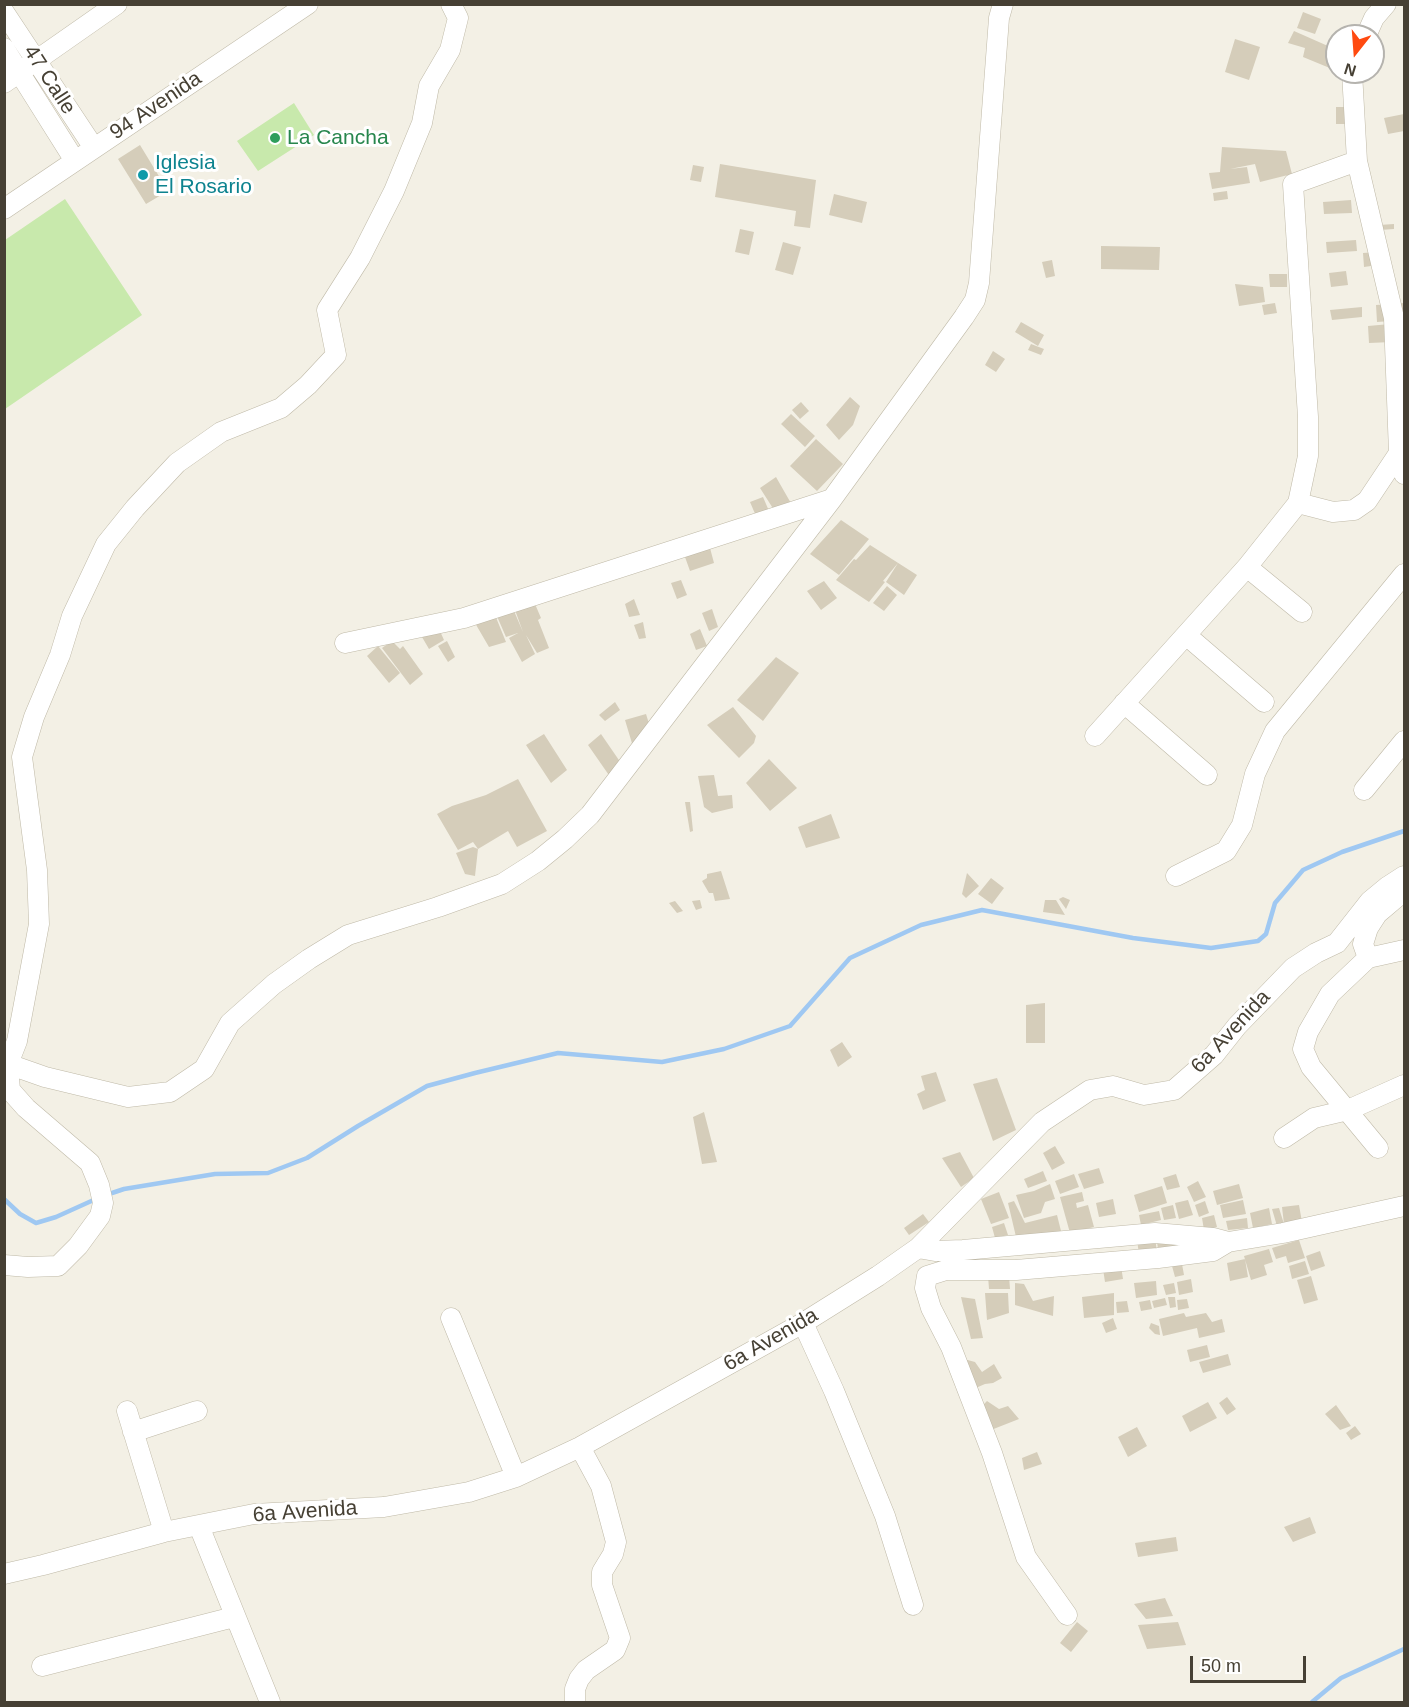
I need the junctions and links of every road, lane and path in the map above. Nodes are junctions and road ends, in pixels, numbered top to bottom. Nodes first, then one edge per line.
1 (117, 4) edge
2 (308, 4) edge
3 (451, 4) edge
4 (1004, 4) edge
5 (1386, 4) edge
6 (4, 12) edge
7 (1371, 24) edge
8 (4, 48) edge
9 (36, 60) junction
10 (12, 77) edge
11 (1353, 84) edge
12 (94, 148) junction
13 (75, 161) junction
14 (1357, 161) junction
15 (4, 209) edge
16 (1399, 453) junction
17 (1404, 474) edge
18 (832, 499) junction
19 (1298, 503) junction
20 (1247, 567) junction
21 (1404, 574) edge
22 (1302, 612) dead end
23 (1186, 635) junction
24 (345, 643) dead end
25 (1264, 702) dead end
26 (1124, 703) junction
27 (1095, 736) dead end
28 (1404, 741) edge
29 (1207, 775) dead end
30 (1364, 790) dead end
31 (1176, 876) dead end
32 (1404, 876) edge
33 (1404, 891) edge
34 (1404, 950) edge
35 (1368, 958) junction
36 (8, 1064) junction
37 (1404, 1085) edge
38 (1348, 1110) junction
39 (1284, 1138) dead end
40 (1378, 1148) dead end
41 (1404, 1206) edge
42 (1228, 1242) junction
43 (927, 1250) junction
44 (4, 1264) edge
45 (946, 1270) junction
46 (451, 1318) dead end
47 (803, 1323) junction
48 (197, 1410) dead end
49 (127, 1411) dead end
50 (133, 1432) junction
51 (580, 1447) junction
52 (516, 1476) junction
53 (199, 1526) junction
54 (164, 1532) junction
55 (4, 1574) edge
56 (913, 1605) dead end
57 (1067, 1615) dead end
58 (234, 1617) junction
59 (42, 1666) dead end
60 (270, 1702) edge
61 (575, 1702) edge

1 - 9 street
2 - 12 street, 94 Avenida
3 - 36 street
4 - 18 street
5 - 7 street
6 - 9 street, 47 Calle
8 - 10 street, 47 Calle
9 - 10 street
9 - 12 street, 47 Calle
10 - 13 street, 47 Calle
11 - 14 street
12 - 13 street, 94 Avenida
13 - 15 street, 94 Avenida
14 - 16 street
14 - 19 street
16 - 17 street
16 - 19 street
18 - 24 street
18 - 36 street
19 - 20 street
20 - 22 street
20 - 23 street
21 - 31 street
23 - 25 street
23 - 26 street
26 - 27 street
26 - 29 street
28 - 30 street
32 - 43 street, 6a Avenida
33 - 35 street
34 - 35 street
35 - 38 street
36 - 44 street
37 - 38 street
38 - 39 street
38 - 40 street
41 - 42 street
42 - 43 street
42 - 45 street
43 - 45 street
43 - 47 street, 6a Avenida
45 - 57 street
46 - 52 street
47 - 51 street, 6a Avenida
47 - 56 street
48 - 50 street
49 - 50 street
50 - 54 street
51 - 52 street, 6a Avenida
51 - 61 street
52 - 53 street, 6a Avenida
53 - 54 street, 6a Avenida
53 - 58 street
54 - 55 street, 6a Avenida
58 - 59 street
58 - 60 street

